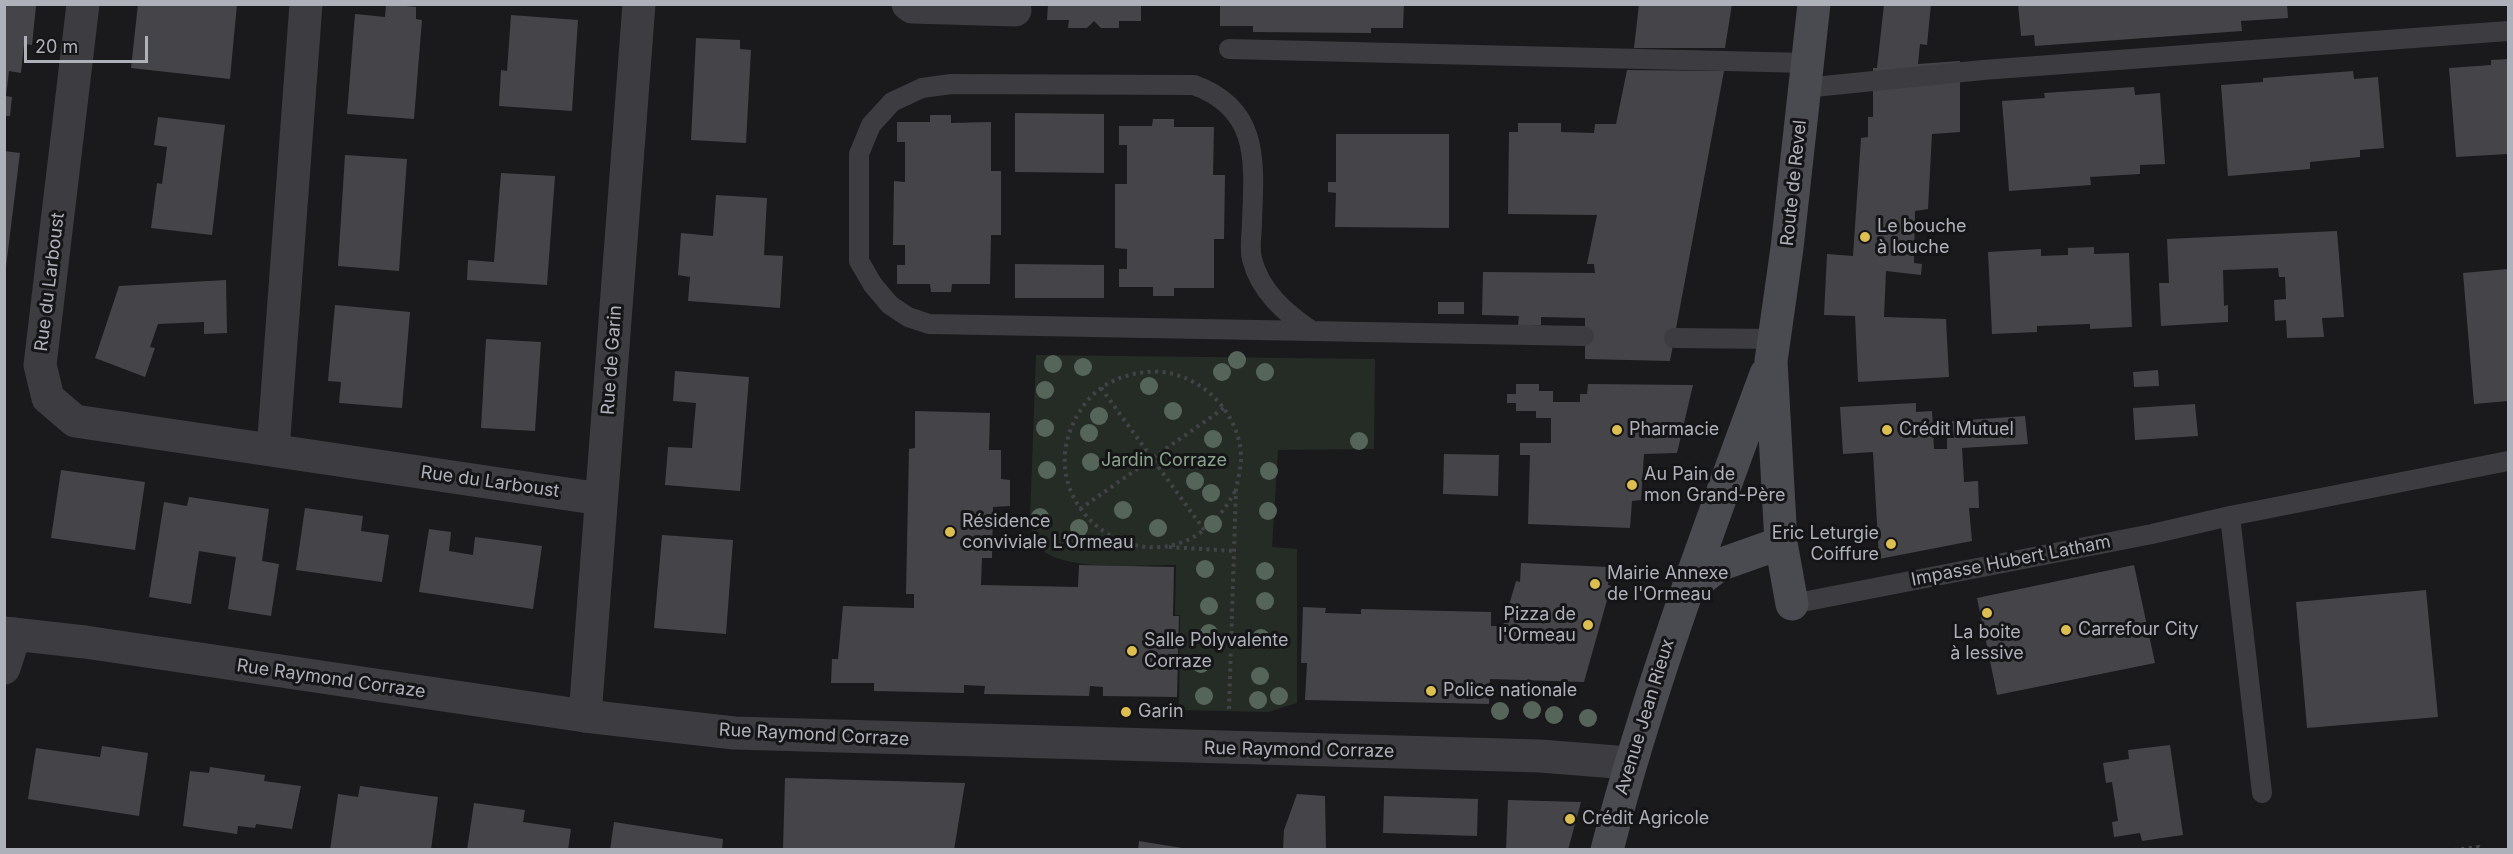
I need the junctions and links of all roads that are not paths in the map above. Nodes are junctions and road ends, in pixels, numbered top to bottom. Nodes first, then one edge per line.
1 (83, 4) edge
2 (306, 4) edge
3 (639, 4) edge
4 (908, 4) edge
5 (1814, 4) edge
6 (1015, 10) dead end
7 (2508, 31) edge
8 (1229, 49) dead end
9 (1806, 75) junction
10 (1311, 331) junction
11 (1584, 336) dead end
12 (1674, 338) dead end
13 (1772, 350) junction
14 (273, 450) junction
15 (2508, 461) edge
16 (601, 499) junction
17 (2230, 516) junction
18 (1781, 543) junction
19 (1690, 587) junction
20 (1792, 604) joint
21 (10, 633) edge
22 (4, 668) edge
23 (585, 716) junction
24 (1629, 763) junction
25 (2262, 793) dead end
26 (1607, 849) edge

1 - 14 street, Rue du Larboust
2 - 14 street
3 - 16 street, Rue de Garin
4 - 6 street
5 - 9 main road, Route de Revel
7 - 9 lane
8 - 9 lane
9 - 13 main road, Route de Revel
10 - 10 lane
10 - 11 lane
12 - 13 lane
13 - 18 main road
13 - 19 main road, Avenue Jean Rieux
14 - 16 street, Rue du Larboust
15 - 17 lane, Impasse Hubert Latham
16 - 23 street, Rue de Garin
17 - 20 lane, Impasse Hubert Latham
17 - 25 lane
18 - 19 main road, Avenue Jean Rieux
18 - 20 main road
19 - 24 main road, Avenue Jean Rieux
21 - 22 street
21 - 23 street, Rue Raymond Corraze
23 - 24 street, Rue Raymond Corraze
24 - 26 main road, Avenue Jean Rieux

